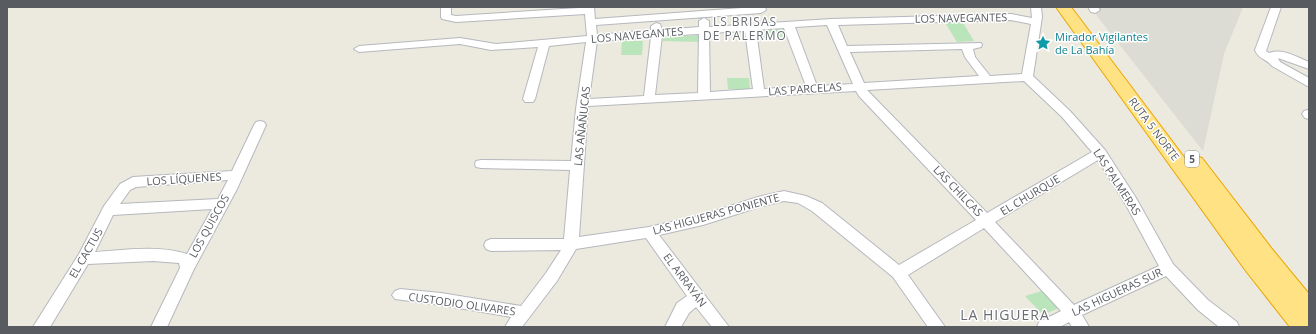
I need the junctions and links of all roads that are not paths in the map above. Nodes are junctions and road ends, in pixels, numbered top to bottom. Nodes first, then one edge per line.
1 (446, 7) edge
2 (760, 7) edge
3 (1036, 7) edge
4 (1063, 7) edge
5 (1076, 7) edge
6 (1276, 7) edge
7 (537, 10) edge
8 (706, 10) edge
9 (491, 12) edge
10 (589, 13) edge
11 (831, 22) junction
12 (1036, 22) junction
13 (788, 24) junction
14 (750, 27) junction
15 (656, 28) junction
16 (703, 29) junction
17 (592, 38) junction
18 (545, 42) junction
19 (359, 49) dead end
20 (843, 49) junction
21 (1272, 60) junction
22 (1309, 66) edge
23 (1027, 77) junction
24 (987, 79) junction
25 (1306, 82) edge
26 (860, 86) junction
27 (813, 89) junction
28 (760, 92) junction
29 (704, 96) junction
30 (529, 99) dead end
31 (649, 99) junction
32 (583, 103) junction
33 (260, 125) dead end
34 (1100, 153) junction
35 (481, 164) dead end
36 (578, 166) junction
37 (235, 175) junction
38 (132, 182) joint
39 (221, 204) junction
40 (109, 210) junction
41 (986, 221) junction
42 (649, 232) junction
43 (571, 244) junction
44 (491, 245) dead end
45 (84, 258) junction
46 (187, 268) junction
47 (1168, 268) junction
48 (898, 273) junction
49 (400, 295) dead end
50 (697, 297) junction
51 (1309, 310) edge
52 (524, 313) junction
53 (1072, 313) junction
54 (41, 327) edge
55 (159, 327) edge
56 (513, 327) edge
57 (673, 327) edge
58 (721, 327) edge
59 (937, 327) edge
60 (1045, 327) edge
61 (1081, 327) edge
62 (1231, 327) edge
63 (1304, 327) edge

1 - 9 street
2 - 8 street
3 - 12 street
4 - 63 highway, RUTA 5 NORTE / 5
5 - 51 highway, RUTA 5 NORTE / 5
6 - 21 street
7 - 9 street
7 - 10 street
8 - 10 street
8 - 16 street
10 - 17 street, LAS AÑAÑUCAS
11 - 12 street, LOS NAVEGANTES
11 - 13 street, LOS NAVEGANTES
11 - 20 street, LAS CHILCAS
12 - 23 street
13 - 14 street, LOS NAVEGANTES
13 - 27 street
14 - 16 street, LOS NAVEGANTES
14 - 28 street
15 - 16 street, LOS NAVEGANTES
15 - 17 street, LOS NAVEGANTES
15 - 31 street
16 - 29 street
17 - 18 street, LOS NAVEGANTES
17 - 32 street, LAS AÑAÑUCAS
18 - 19 street, LOS NAVEGANTES
18 - 30 street
20 - 24 street
20 - 26 street, LAS CHILCAS
21 - 22 street
21 - 25 street
23 - 24 street, LAS PARCELAS
23 - 34 street, LAS PALMERAS
24 - 26 street, LAS PARCELAS
26 - 27 street, LAS PARCELAS
26 - 41 street, LAS CHILCAS
27 - 28 street, LAS PARCELAS
28 - 29 street, LAS PARCELAS
29 - 31 street, LAS PARCELAS
31 - 32 street, LAS PARCELAS
32 - 36 street, LAS AÑAÑUCAS
33 - 37 street, LOS QUISCOS
34 - 41 street, EL CHURQUE
34 - 47 street, LAS PALMERAS
35 - 36 street
36 - 43 street, LAS AÑAÑUCAS
37 - 38 street, LOS LÍQUENES
37 - 39 street, LOS QUISCOS
38 - 40 street, EL CACTUS
39 - 40 street
39 - 46 street, LOS QUISCOS
40 - 45 street, EL CACTUS
41 - 48 street, EL CHURQUE
41 - 53 street, LAS CHILCAS
42 - 43 street, LAS HIGUERAS PONIENTE
42 - 48 street, LAS HIGUERAS PONIENTE
42 - 50 street, EL ARRAYÁN
43 - 44 street, LAS HIGUERAS PONIENTE
43 - 52 street
45 - 46 street
45 - 54 street, EL CACTUS
46 - 55 street, LOS QUISCOS
47 - 53 street, LAS HIGUERAS SUR
47 - 62 street, LAS PALMERAS
48 - 59 street, LAS HIGUERAS PONIENTE
49 - 52 street, CUSTODIO OLIVARES
50 - 57 street
50 - 58 street, EL ARRAYÁN
52 - 56 street
53 - 60 street, LAS HIGUERAS SUR
53 - 61 street, LAS CHILCAS

